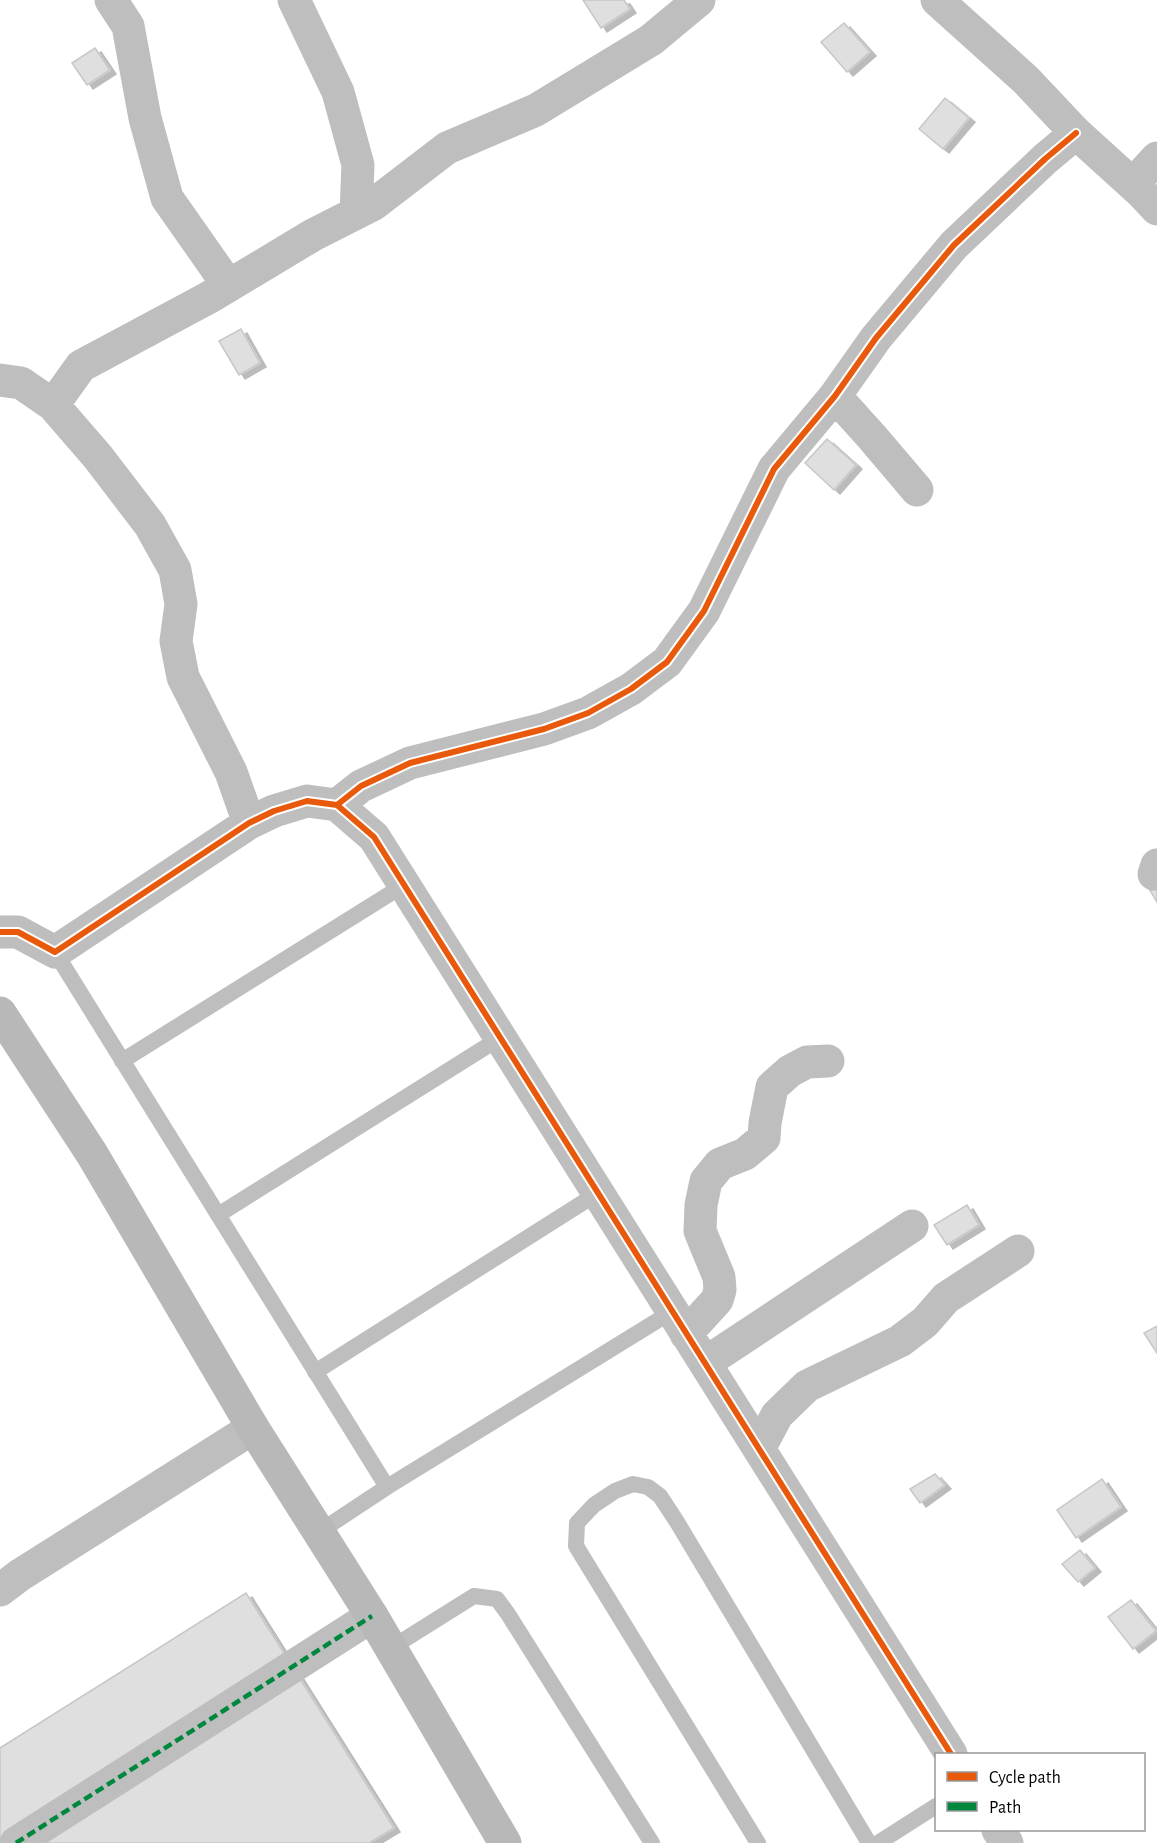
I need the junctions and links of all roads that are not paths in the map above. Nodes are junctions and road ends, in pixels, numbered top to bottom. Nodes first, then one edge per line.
1 (111, 0) edge
2 (294, 0) edge
3 (699, 0) edge
4 (937, 0) edge
5 (1076, 133) junction
6 (1157, 158) edge
7 (1133, 184) junction
8 (1157, 209) edge
9 (356, 213) junction
10 (228, 285) junction
11 (0, 380) edge
12 (835, 396) junction
13 (53, 405) junction
14 (917, 490) dead end
15 (337, 805) junction
16 (249, 822) junction
17 (404, 885) junction
18 (0, 932) edge
19 (54, 952) junction
20 (0, 1013) edge
21 (500, 1038) junction
22 (122, 1061) junction
23 (828, 1061) dead end
24 (598, 1193) junction
25 (218, 1215) junction
26 (912, 1226) dead end
27 (1018, 1251) dead end
28 (679, 1322) junction
29 (705, 1363) junction
30 (315, 1372) junction
31 (253, 1428) junction
32 (759, 1449) junction
33 (387, 1487) junction
34 (319, 1532) junction
35 (0, 1590) edge
36 (372, 1616) junction
37 (391, 1648) junction
38 (950, 1753) edge
39 (935, 1807) edge
40 (16, 1843) edge
41 (505, 1843) edge
42 (652, 1843) edge
43 (758, 1843) edge
44 (868, 1843) edge
45 (878, 1843) edge

1 - 10 street
2 - 9 street
3 - 9 street
4 - 5 street
5 - 7 street
5 - 12 street
6 - 7 street
7 - 8 street
9 - 10 street
10 - 13 street
11 - 13 street
12 - 14 street
12 - 15 street
13 - 16 street
15 - 16 street
15 - 17 street
16 - 19 street
17 - 21 street
17 - 22 lane
18 - 19 street
19 - 22 lane
20 - 31 main road
21 - 24 street
21 - 25 lane
22 - 25 lane
23 - 28 street
24 - 28 street
24 - 30 lane
25 - 30 lane
26 - 29 street
27 - 32 street
28 - 29 street
28 - 33 lane
29 - 32 street
30 - 33 lane
31 - 34 main road
31 - 35 street
32 - 38 street
33 - 34 lane
34 - 36 main road
36 - 37 main road
36 - 40 street
37 - 41 main road
37 - 42 lane
39 - 45 lane
43 - 44 lane

